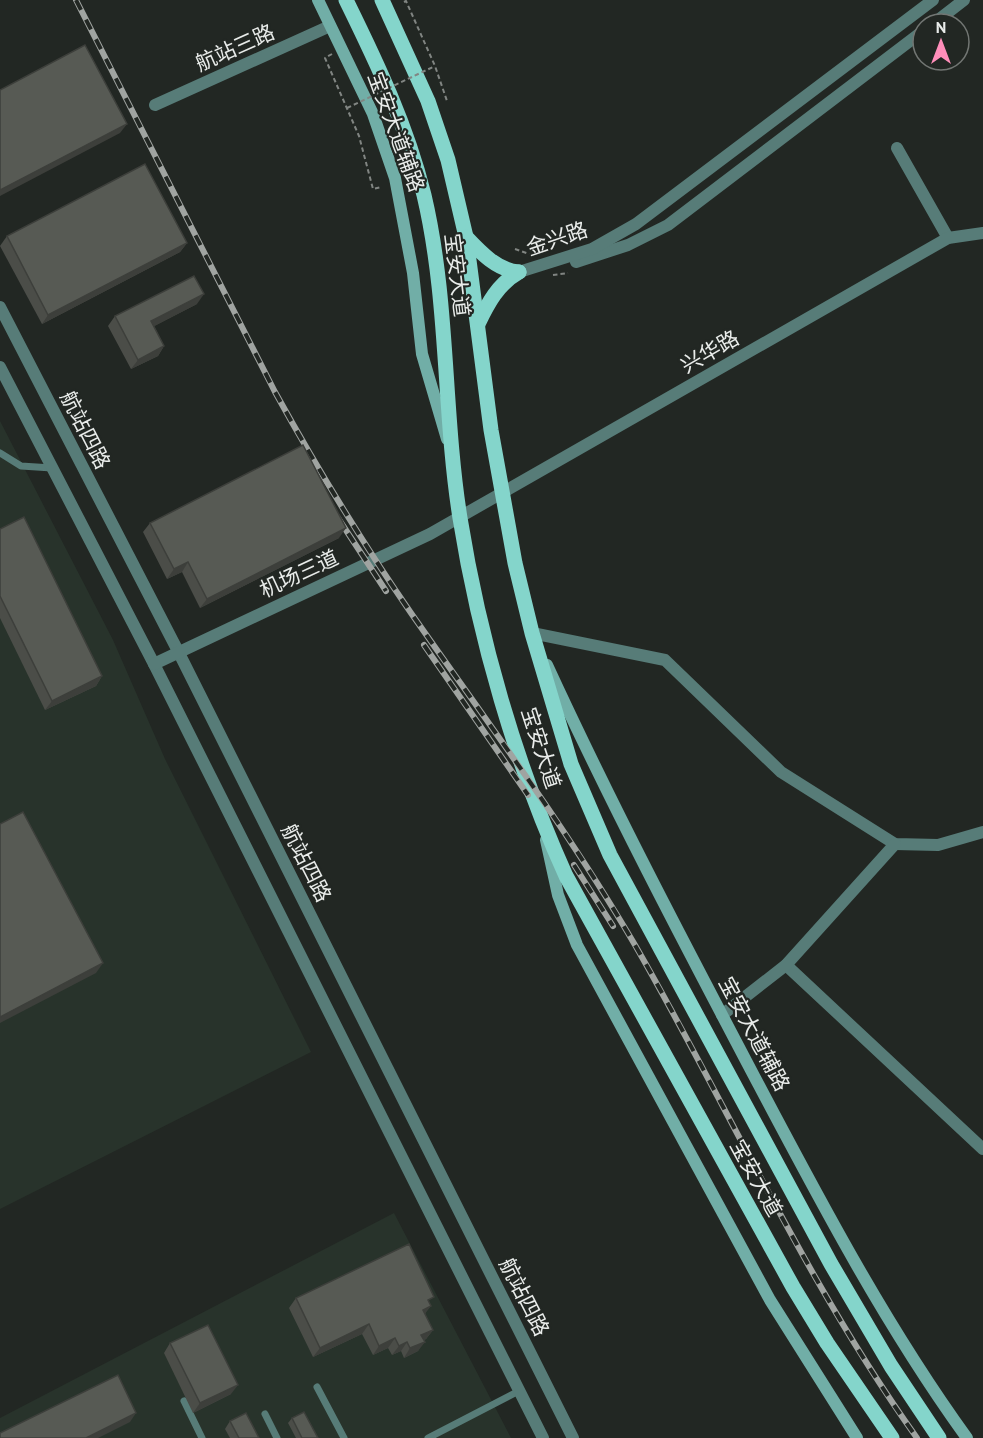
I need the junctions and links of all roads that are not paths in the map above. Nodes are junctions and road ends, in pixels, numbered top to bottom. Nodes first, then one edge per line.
1 (318, 0) edge
2 (346, 0) edge
3 (382, 0) edge
4 (933, 0) edge
5 (964, 0) edge
6 (948, 12) edge
7 (330, 26) junction
8 (911, 40) edge
9 (155, 105) dead end
10 (897, 148) dead end
11 (983, 233) edge
12 (466, 237) junction
13 (948, 238) junction
14 (519, 272) junction
15 (0, 307) edge
16 (478, 324) junction
17 (0, 367) edge
18 (0, 453) edge
19 (452, 461) junction
20 (52, 468) junction
21 (502, 493) junction
22 (460, 517) junction
23 (532, 633) junction
24 (179, 652) junction
25 (154, 664) junction
26 (539, 813) junction
27 (983, 832) edge
28 (895, 844) junction
29 (786, 965) junction
30 (722, 1015) junction
31 (983, 1149) edge
32 (317, 1387) dead end
33 (519, 1391) junction
34 (184, 1401) dead end
35 (265, 1414) dead end
36 (202, 1438) edge
37 (277, 1438) edge
38 (344, 1438) edge
39 (428, 1438) edge
40 (543, 1438) edge
41 (573, 1438) edge
42 (857, 1438) edge
43 (892, 1438) edge
44 (939, 1438) edge
45 (967, 1438) edge

1 - 7 main road, 宝安大道辅路
2 - 19 main road, 宝安大道
3 - 12 main road, 宝安大道
4 - 14 street, 金兴路
5 - 6 street
7 - 9 street, 航站三路
7 - 19 main road, 宝安大道辅路
8 - 14 street, 金兴路
10 - 13 street
11 - 13 street, 兴华路
12 - 14 main road
12 - 16 main road, 宝安大道
13 - 21 street, 兴华路
14 - 16 main road
15 - 24 street, 航站四路
16 - 21 main road, 宝安大道
17 - 20 street
18 - 20 lane
19 - 22 main road, 宝安大道
20 - 25 street
21 - 22 street, 兴华路
21 - 23 main road, 宝安大道
22 - 24 street, 机场三道
22 - 26 main road, 宝安大道
23 - 28 street
23 - 30 main road, 宝安大道辅路
23 - 44 main road, 宝安大道
24 - 25 street, 机场三道
24 - 41 street, 航站四路
25 - 33 street
26 - 42 main road
26 - 43 main road, 宝安大道
27 - 28 street
28 - 29 street
29 - 30 street
29 - 31 street
30 - 45 main road, 宝安大道辅路
32 - 38 lane
33 - 39 lane
33 - 40 street
34 - 36 lane
35 - 37 lane

